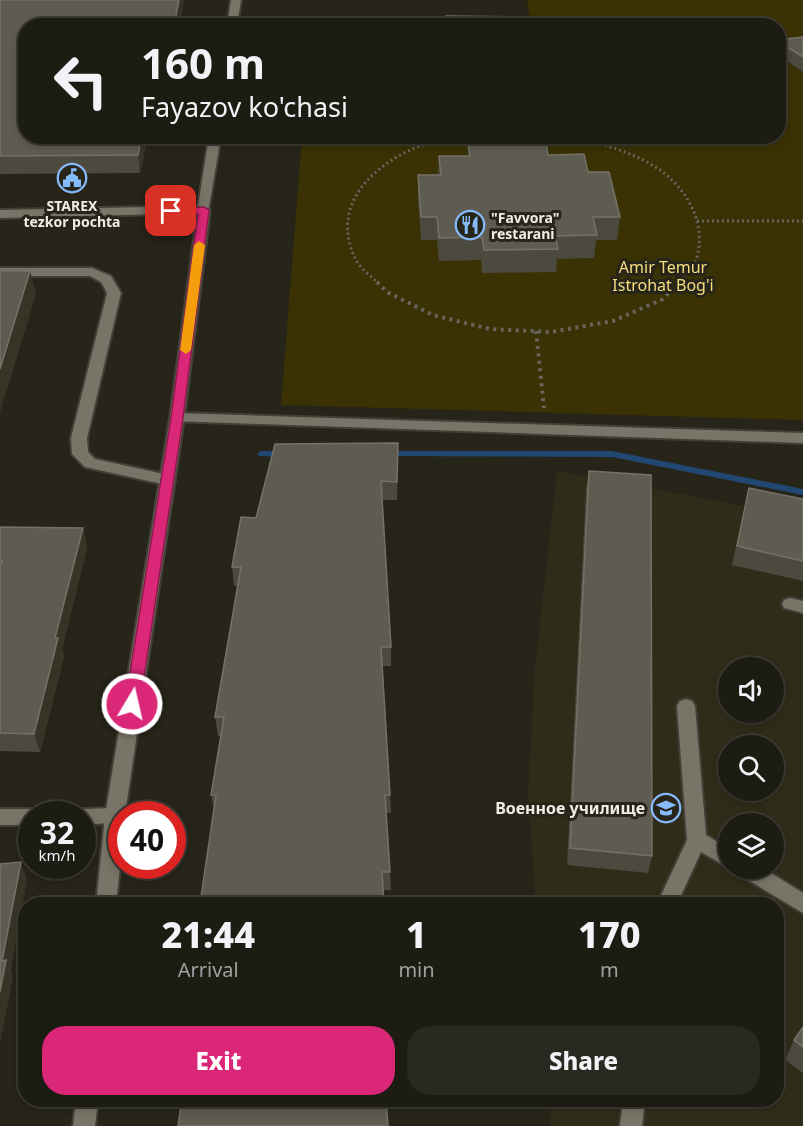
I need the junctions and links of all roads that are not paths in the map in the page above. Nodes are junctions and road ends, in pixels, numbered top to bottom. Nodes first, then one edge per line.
1 (236, 0) edge
2 (233, 18) edge
3 (214, 144) edge
4 (204, 210) junction
5 (0, 214) edge
6 (0, 272) edge
7 (177, 418) junction
8 (803, 438) edge
9 (167, 480) junction
10 (686, 706) dead end
11 (117, 801) edge
12 (0, 817) edge
13 (18, 817) edge
14 (697, 840) junction
15 (718, 852) edge
16 (109, 879) edge
17 (763, 879) edge
18 (107, 897) edge
19 (670, 897) edge
20 (803, 904) edge
21 (86, 1107) edge
22 (633, 1107) edge
23 (84, 1126) edge
24 (631, 1126) edge

1 - 2 street
3 - 4 street
4 - 5 street
4 - 7 street
6 - 9 street
7 - 8 street
7 - 9 street
9 - 11 street
10 - 14 street
12 - 13 street
14 - 15 street
14 - 19 street
16 - 18 street
17 - 20 street
21 - 23 street
22 - 24 street

